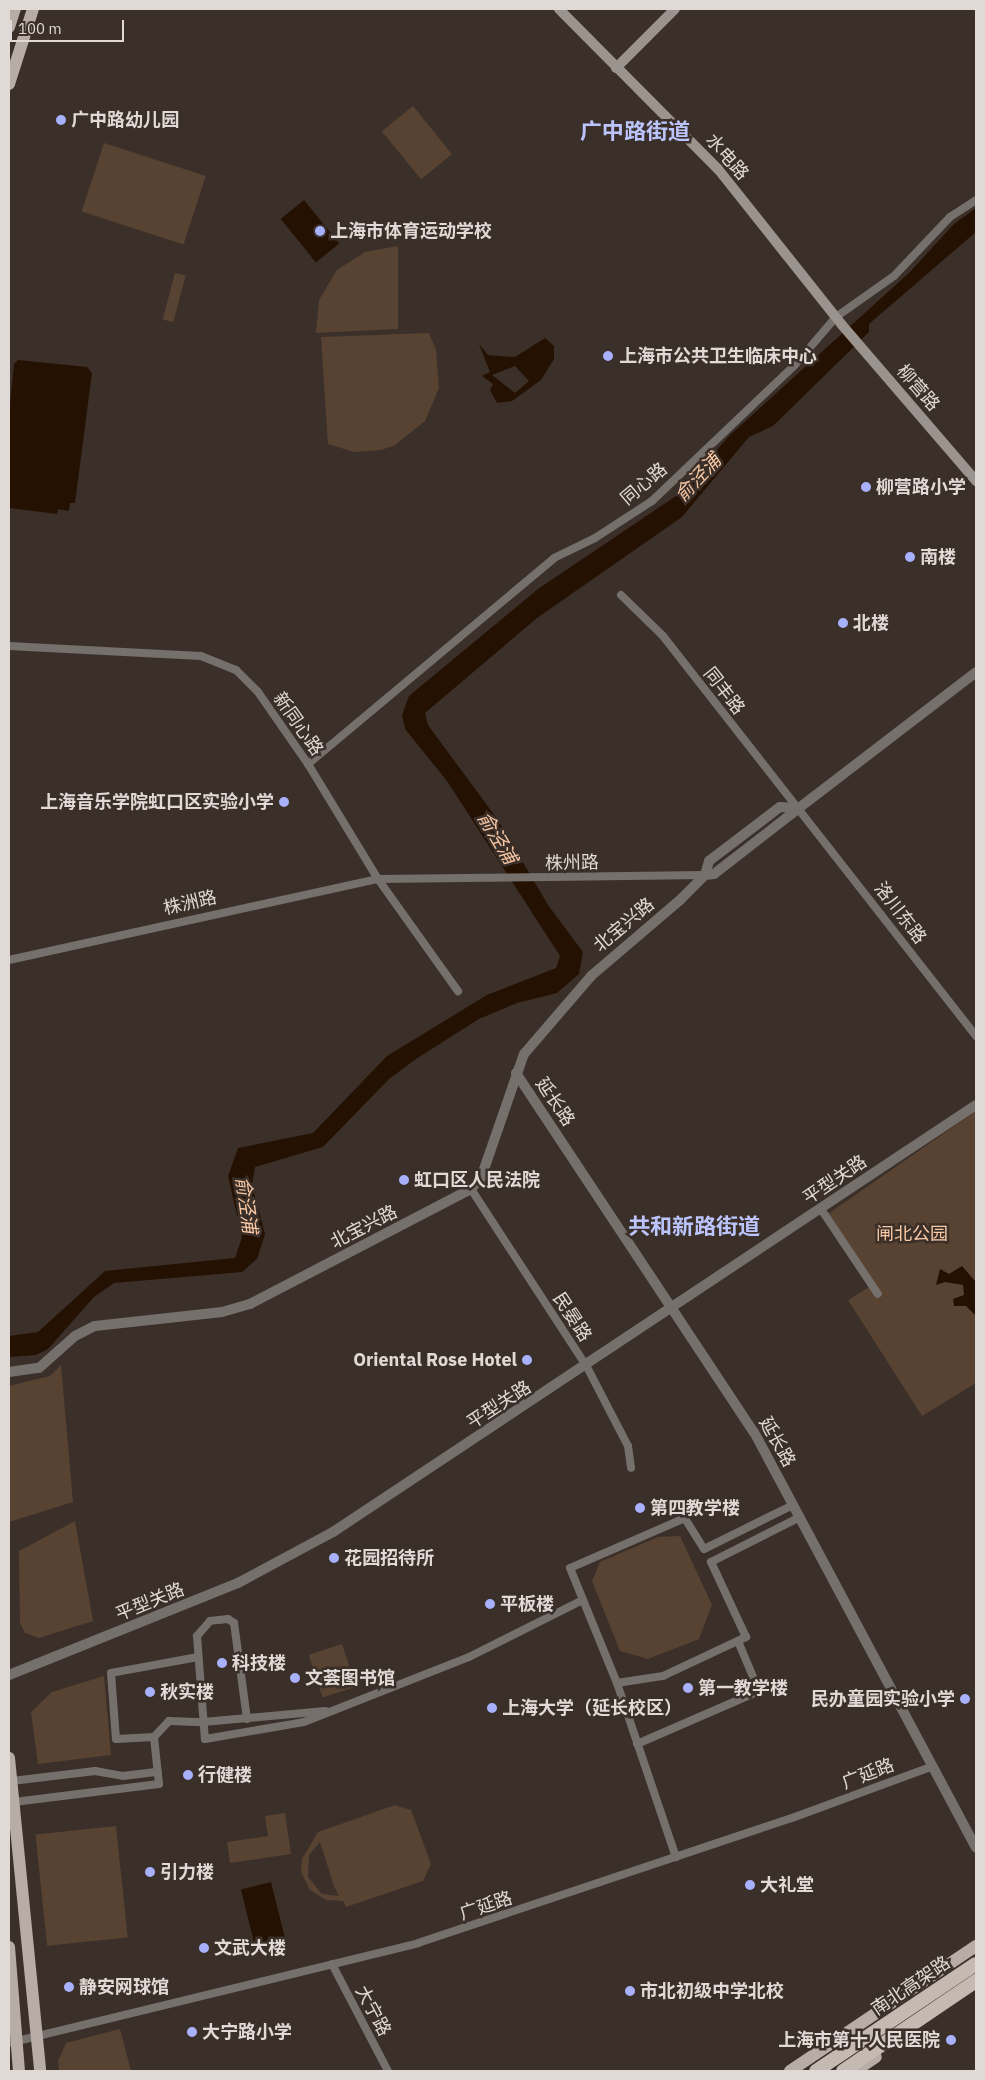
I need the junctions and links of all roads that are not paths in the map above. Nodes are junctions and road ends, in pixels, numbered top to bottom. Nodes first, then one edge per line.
1 (15, 9) edge
2 (33, 9) edge
3 (559, 9) edge
4 (675, 9) edge
5 (9, 28) edge
6 (616, 68) junction
7 (9, 84) edge
8 (976, 200) edge
9 (839, 321) junction
10 (976, 481) edge
11 (621, 595) dead end
12 (9, 646) edge
13 (976, 672) edge
14 (308, 764) junction
15 (799, 808) junction
16 (705, 875) junction
17 (378, 879) junction
18 (9, 960) edge
19 (458, 991) dead end
20 (976, 1036) edge
21 (516, 1073) junction
22 (976, 1105) edge
23 (471, 1189) junction
24 (821, 1209) junction
25 (878, 1294) dead end
26 (673, 1306) junction
27 (587, 1367) junction
28 (9, 1372) edge
29 (631, 1468) dead end
30 (793, 1505) junction
31 (800, 1518) junction
32 (704, 1549) junction
33 (711, 1562) junction
34 (580, 1601) junction
35 (738, 1641) junction
36 (198, 1657) junction
37 (9, 1675) edge
38 (617, 1684) junction
39 (334, 1710) junction
40 (247, 1719) junction
41 (203, 1722) junction
42 (154, 1737) junction
43 (637, 1744) junction
44 (9, 1758) edge
45 (933, 1766) junction
46 (158, 1772) junction
47 (12, 1781) junction
48 (14, 1802) junction
49 (976, 1847) edge
50 (676, 1857) junction
51 (976, 1946) edge
52 (9, 1947) edge
53 (332, 1964) junction
54 (976, 1964) edge
55 (976, 1982) edge
56 (976, 1988) edge
57 (37, 2035) junction
58 (12, 2042) edge
59 (19, 2071) edge
60 (40, 2071) edge
61 (388, 2071) edge
62 (790, 2071) edge
63 (816, 2071) edge
64 (843, 2071) edge
65 (855, 2071) edge

1 - 5 main road
2 - 7 main road
3 - 6 main road, 水电路
4 - 6 main road
6 - 9 main road, 水电路
8 - 9 street, 同心路
9 - 10 main road, 柳营路
9 - 14 street, 同心路
11 - 15 street, 同丰路
12 - 14 street, 新同心路
13 - 15 street, 北宝兴路
14 - 17 street, 新同心路
15 - 16 street, 北宝兴路
15 - 20 street, 洛川东路
16 - 17 street, 株州路
16 - 21 street, 北宝兴路
17 - 18 street, 株洲路
17 - 19 street, 新同心路
21 - 23 street, 北宝兴路
21 - 26 street, 延长路
22 - 24 street, 平型关路
23 - 27 street, 民晏路
23 - 28 street, 北宝兴路
24 - 25 street
24 - 26 street, 平型关路
26 - 27 street, 平型关路
26 - 30 street, 延长路
27 - 29 street, 民晏路
27 - 37 street, 平型关路
30 - 31 street, 延长路
30 - 32 street
31 - 33 street
31 - 45 street, 延长路
32 - 33 street
32 - 34 street
33 - 35 street
34 - 38 street
34 - 39 street
35 - 38 street
35 - 43 street
36 - 40 street
36 - 41 street
36 - 42 street
38 - 43 street
39 - 40 street
39 - 41 street
40 - 41 street
41 - 42 street
42 - 46 street
43 - 50 street
44 - 47 main road
45 - 49 street, 延长路
45 - 50 street, 广延路
46 - 47 street
46 - 48 street
47 - 48 main road
48 - 57 main road
50 - 53 street, 广延路
51 - 62 main road
52 - 58 main road
53 - 57 street, 广延路
53 - 61 street, 大宁路
54 - 63 highway, 南北高架路
55 - 64 highway, 南北高架路
56 - 65 main road
57 - 58 street, 广延路
57 - 60 main road
58 - 59 main road

